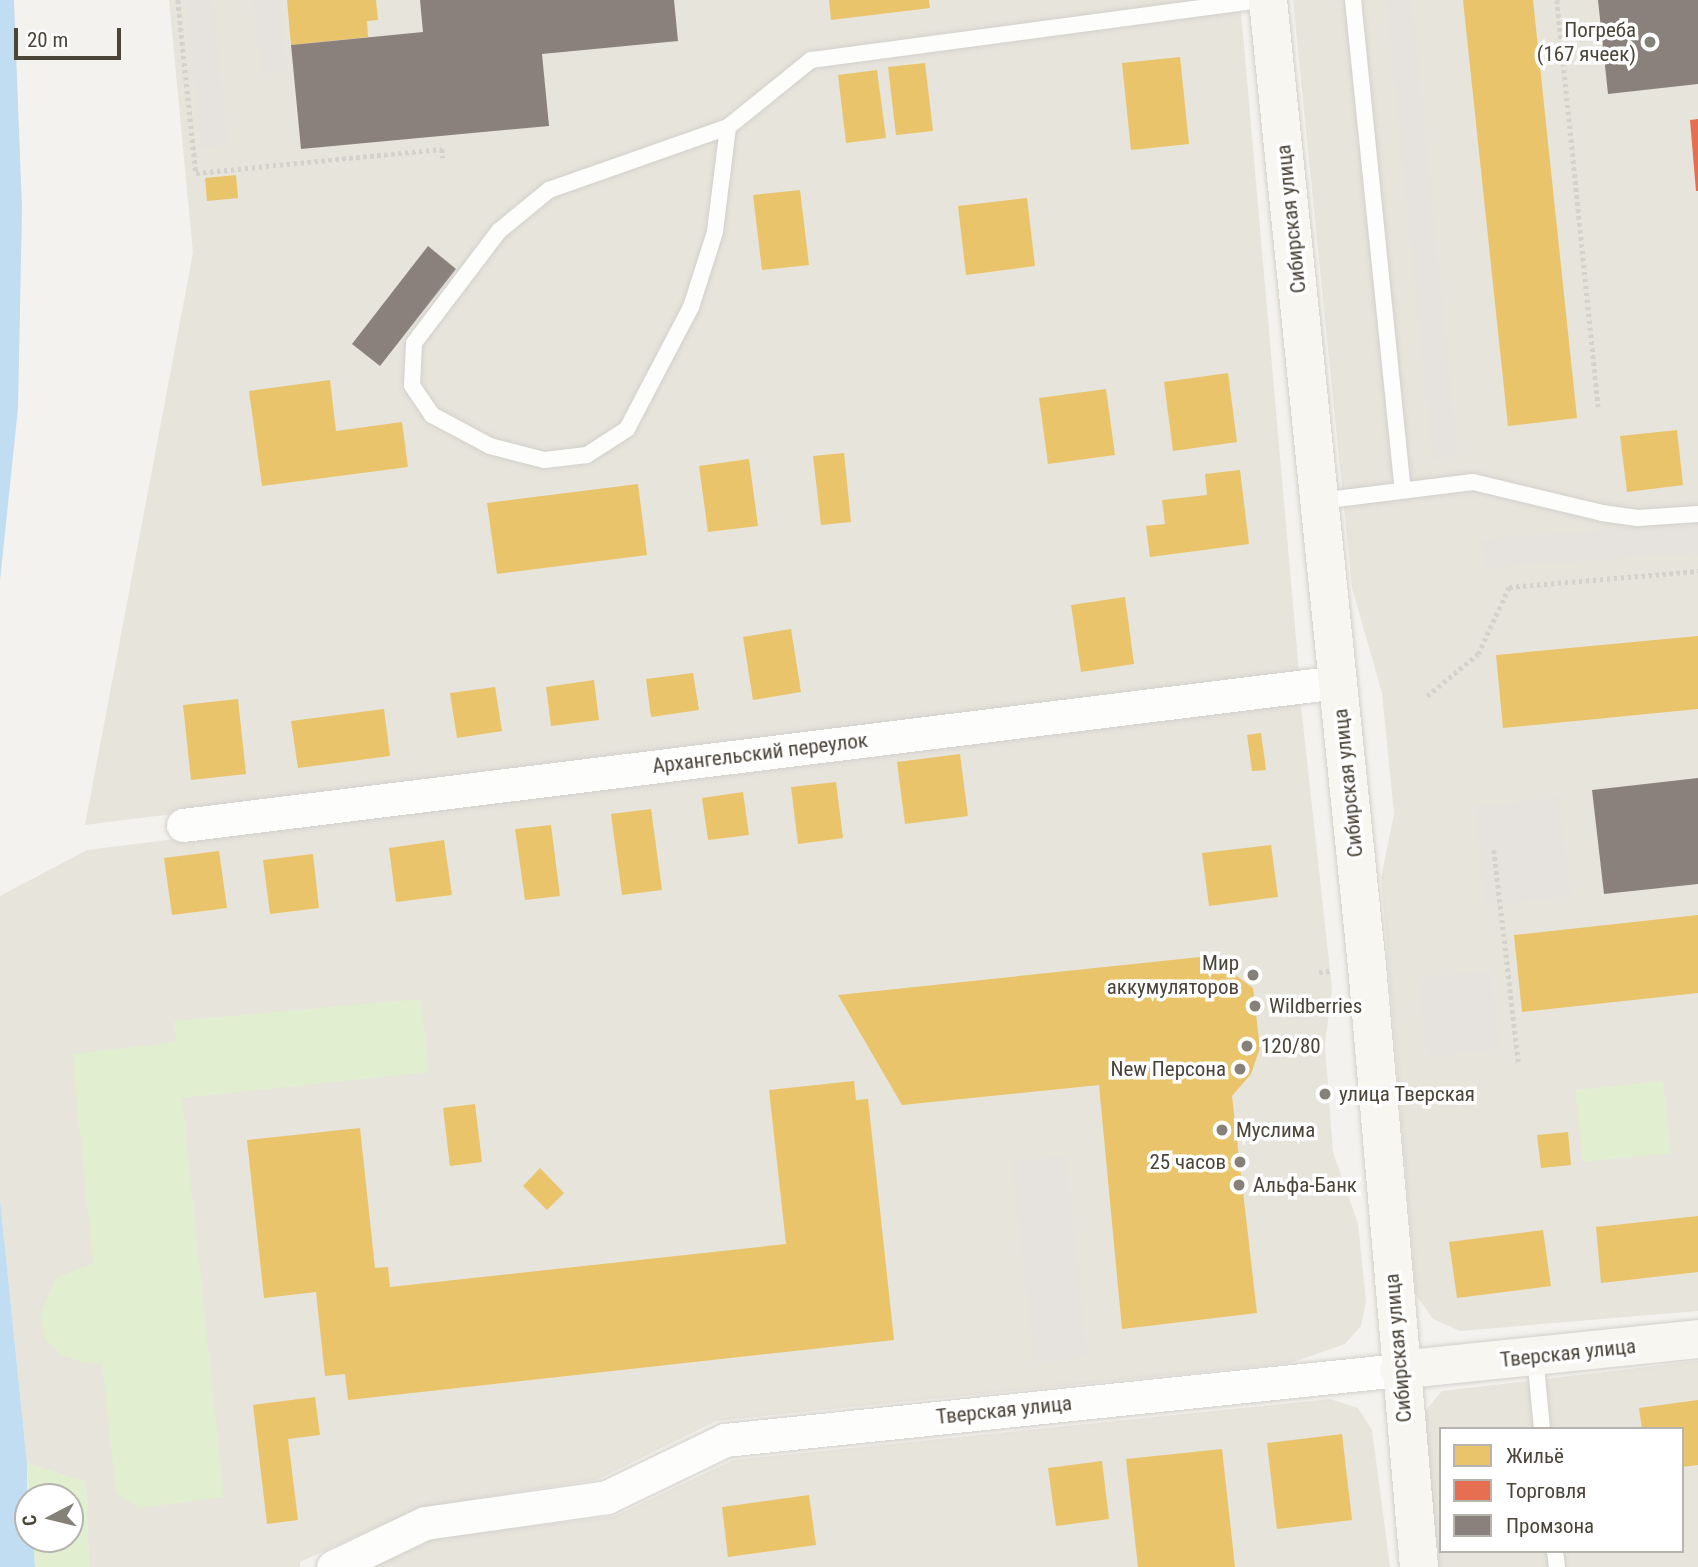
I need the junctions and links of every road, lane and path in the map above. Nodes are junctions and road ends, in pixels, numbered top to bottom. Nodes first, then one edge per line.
1 (178, 0) edge
2 (1262, 0) edge
3 (1269, 0) edge
4 (1353, 0) edge
5 (1557, 0) edge
6 (728, 127) junction
7 (443, 158) dead end
8 (1598, 407) dead end
9 (1403, 489) junction
10 (1320, 501) junction
11 (1698, 514) edge
12 (1698, 571) edge
13 (1338, 682) junction
14 (1427, 696) dead end
15 (183, 825) dead end
16 (1494, 850) dead end
17 (1330, 971) dead end
18 (1319, 972) dead end
19 (1519, 1066) dead end
20 (1698, 1339) edge
21 (1535, 1356) junction
22 (1399, 1370) junction
23 (1542, 1427) edge
24 (333, 1567) edge
25 (1419, 1567) edge

1 - 7 path
2 - 6 lane
3 - 10 main road, Сибирская улица
4 - 9 lane
5 - 8 path
6 - 6 lane
9 - 10 lane
9 - 11 lane
10 - 13 main road, Сибирская улица
12 - 14 path
13 - 15 street, Архангельский переулок
13 - 22 main road, Сибирская улица
16 - 19 path
17 - 18 path
20 - 21 main road, Тверская улица
21 - 22 main road, Тверская улица
21 - 23 lane
22 - 24 street, Тверская улица
22 - 25 main road, Сибирская улица

